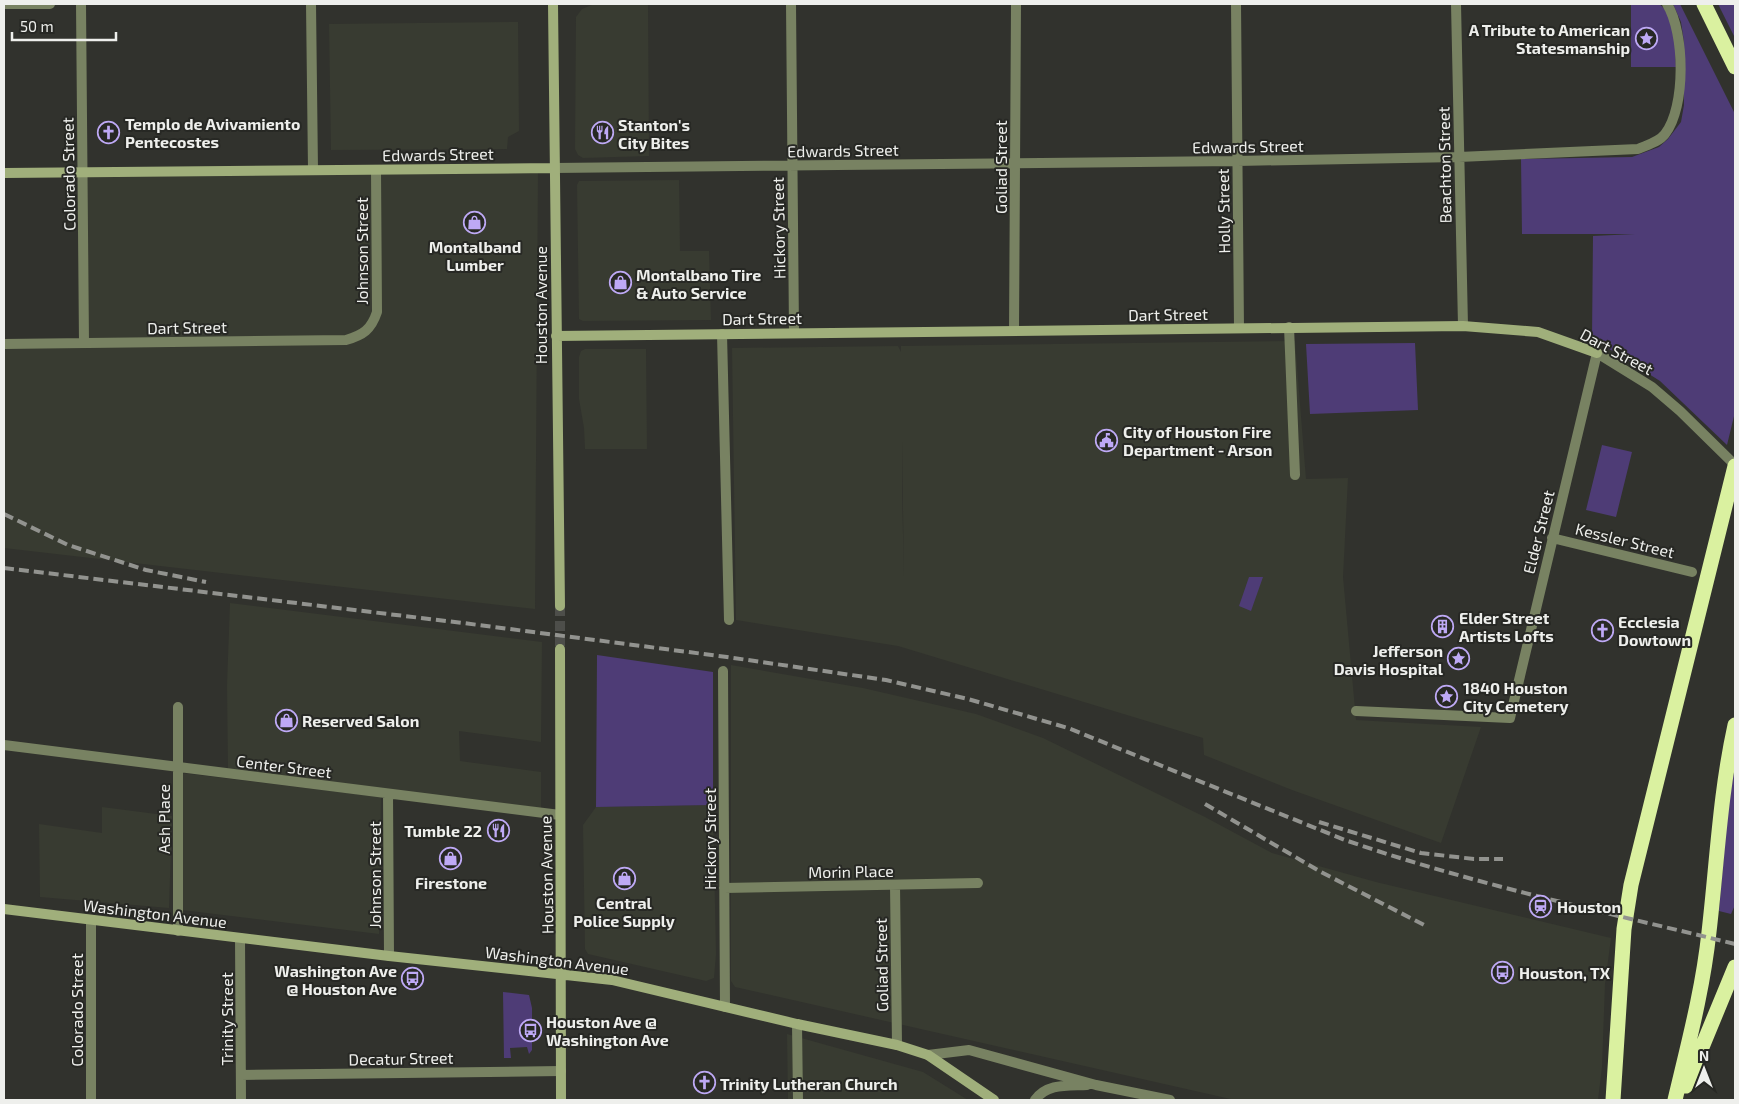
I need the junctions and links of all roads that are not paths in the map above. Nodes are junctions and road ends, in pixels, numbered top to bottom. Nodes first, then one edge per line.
1 (4, 4) edge
2 (50, 4) edge
3 (81, 4) edge
4 (311, 4) edge
5 (553, 4) edge
6 (791, 4) edge
7 (1016, 4) edge
8 (1236, 4) edge
9 (1456, 4) edge
10 (1667, 4) edge
11 (1704, 4) edge
12 (1735, 67) edge
13 (1459, 157) junction
14 (1237, 161) junction
15 (1015, 163) junction
16 (792, 166) junction
17 (554, 168) junction
18 (313, 170) junction
19 (376, 170) junction
20 (83, 172) junction
21 (4, 173) edge
22 (1463, 326) junction
23 (1289, 327) junction
24 (1239, 328) junction
25 (368, 330) joint
26 (1014, 331) junction
27 (794, 332) junction
28 (722, 334) junction
29 (556, 336) junction
30 (84, 343) junction
31 (4, 344) edge
32 (1597, 353) junction
33 (1735, 465) edge
34 (1296, 475) dead end
35 (1552, 538) junction
36 (1692, 572) dead end
37 (560, 606) tunnel mouth
38 (729, 620) dead end
39 (560, 649) tunnel mouth
40 (723, 672) dead end
41 (178, 707) dead end
42 (1356, 711) dead end
43 (1735, 725) edge
44 (4, 745) edge
45 (178, 768) junction
46 (388, 794) junction
47 (560, 815) junction
48 (978, 883) dead end
49 (895, 885) junction
50 (724, 888) junction
51 (4, 909) edge
52 (91, 920) junction
53 (178, 930) junction
54 (240, 938) junction
55 (389, 956) junction
56 (1735, 967) edge
57 (562, 973) junction
58 (725, 1007) junction
59 (798, 1024) junction
60 (897, 1045) junction
61 (928, 1055) junction
62 (561, 1071) junction
63 (241, 1075) junction
64 (1096, 1084) junction
65 (91, 1100) edge
66 (241, 1100) edge
67 (562, 1100) edge
68 (798, 1100) edge
69 (994, 1100) edge
70 (1035, 1100) edge
71 (1170, 1100) edge
72 (1613, 1100) edge
73 (1675, 1100) edge
74 (1680, 1100) edge

1 - 2 street
3 - 20 street, Colorado Street
4 - 18 street
5 - 17 main road, Houston Avenue
6 - 16 street, Hickory Street
7 - 15 street, Goliad Street
8 - 14 street, Holly Street
9 - 13 street, Beachton Street
10 - 13 street, Edwards Street
11 - 12 highway
13 - 14 street, Edwards Street
13 - 22 street, Beachton Street
14 - 15 street, Edwards Street
14 - 24 street, Holly Street
15 - 16 street, Edwards Street
15 - 26 street, Goliad Street
16 - 17 street, Edwards Street
16 - 27 street, Hickory Street
17 - 19 main road, Edwards Street
17 - 29 main road, Houston Avenue
18 - 19 main road, Edwards Street
18 - 20 main road, Edwards Street
19 - 25 street, Johnson Street
20 - 21 main road, Edwards Street
20 - 30 street, Colorado Street
22 - 23 main road, Dart Street
22 - 32 main road, Dart Street
23 - 24 main road, Dart Street
23 - 34 street
24 - 26 main road, Dart Street
25 - 30 street, Dart Street
26 - 27 main road, Dart Street
27 - 28 main road, Dart Street
28 - 29 main road, Dart Street
28 - 38 street
29 - 37 main road, Houston Avenue
30 - 31 street, Dart Street
32 - 33 street, Dart Street
32 - 35 street, Elder Street
33 - 72 highway
35 - 36 street, Kessler Street
35 - 42 street, Elder Street
39 - 47 main road, Houston Avenue
40 - 50 street, Hickory Street
41 - 45 street, Ash Place
43 - 73 highway
44 - 45 street, Center Street
45 - 46 street, Center Street
45 - 53 street, Ash Place
46 - 47 street, Center Street
46 - 55 street, Johnson Street
47 - 57 main road, Houston Avenue
48 - 49 street, Morin Place
49 - 50 street, Morin Place
49 - 60 street, Goliad Street
50 - 58 street, Hickory Street
51 - 52 main road, Washington Avenue
52 - 53 main road, Washington Avenue
52 - 65 street, Colorado Street
53 - 54 main road, Washington Avenue
54 - 55 main road, Washington Avenue
54 - 63 street, Trinity Street
55 - 57 main road, Washington Avenue
56 - 74 highway
57 - 58 main road, Washington Avenue
57 - 62 main road, Houston Avenue
58 - 59 main road, Washington Avenue
59 - 60 main road, Washington Avenue
59 - 68 street
60 - 61 main road, Washington Avenue
61 - 64 street, Washington Avenue
61 - 69 main road
62 - 63 street, Decatur Street
62 - 67 main road, Houston Avenue
63 - 66 street, Trinity Street
64 - 70 street, Washington Avenue
64 - 71 street, Washington Avenue

